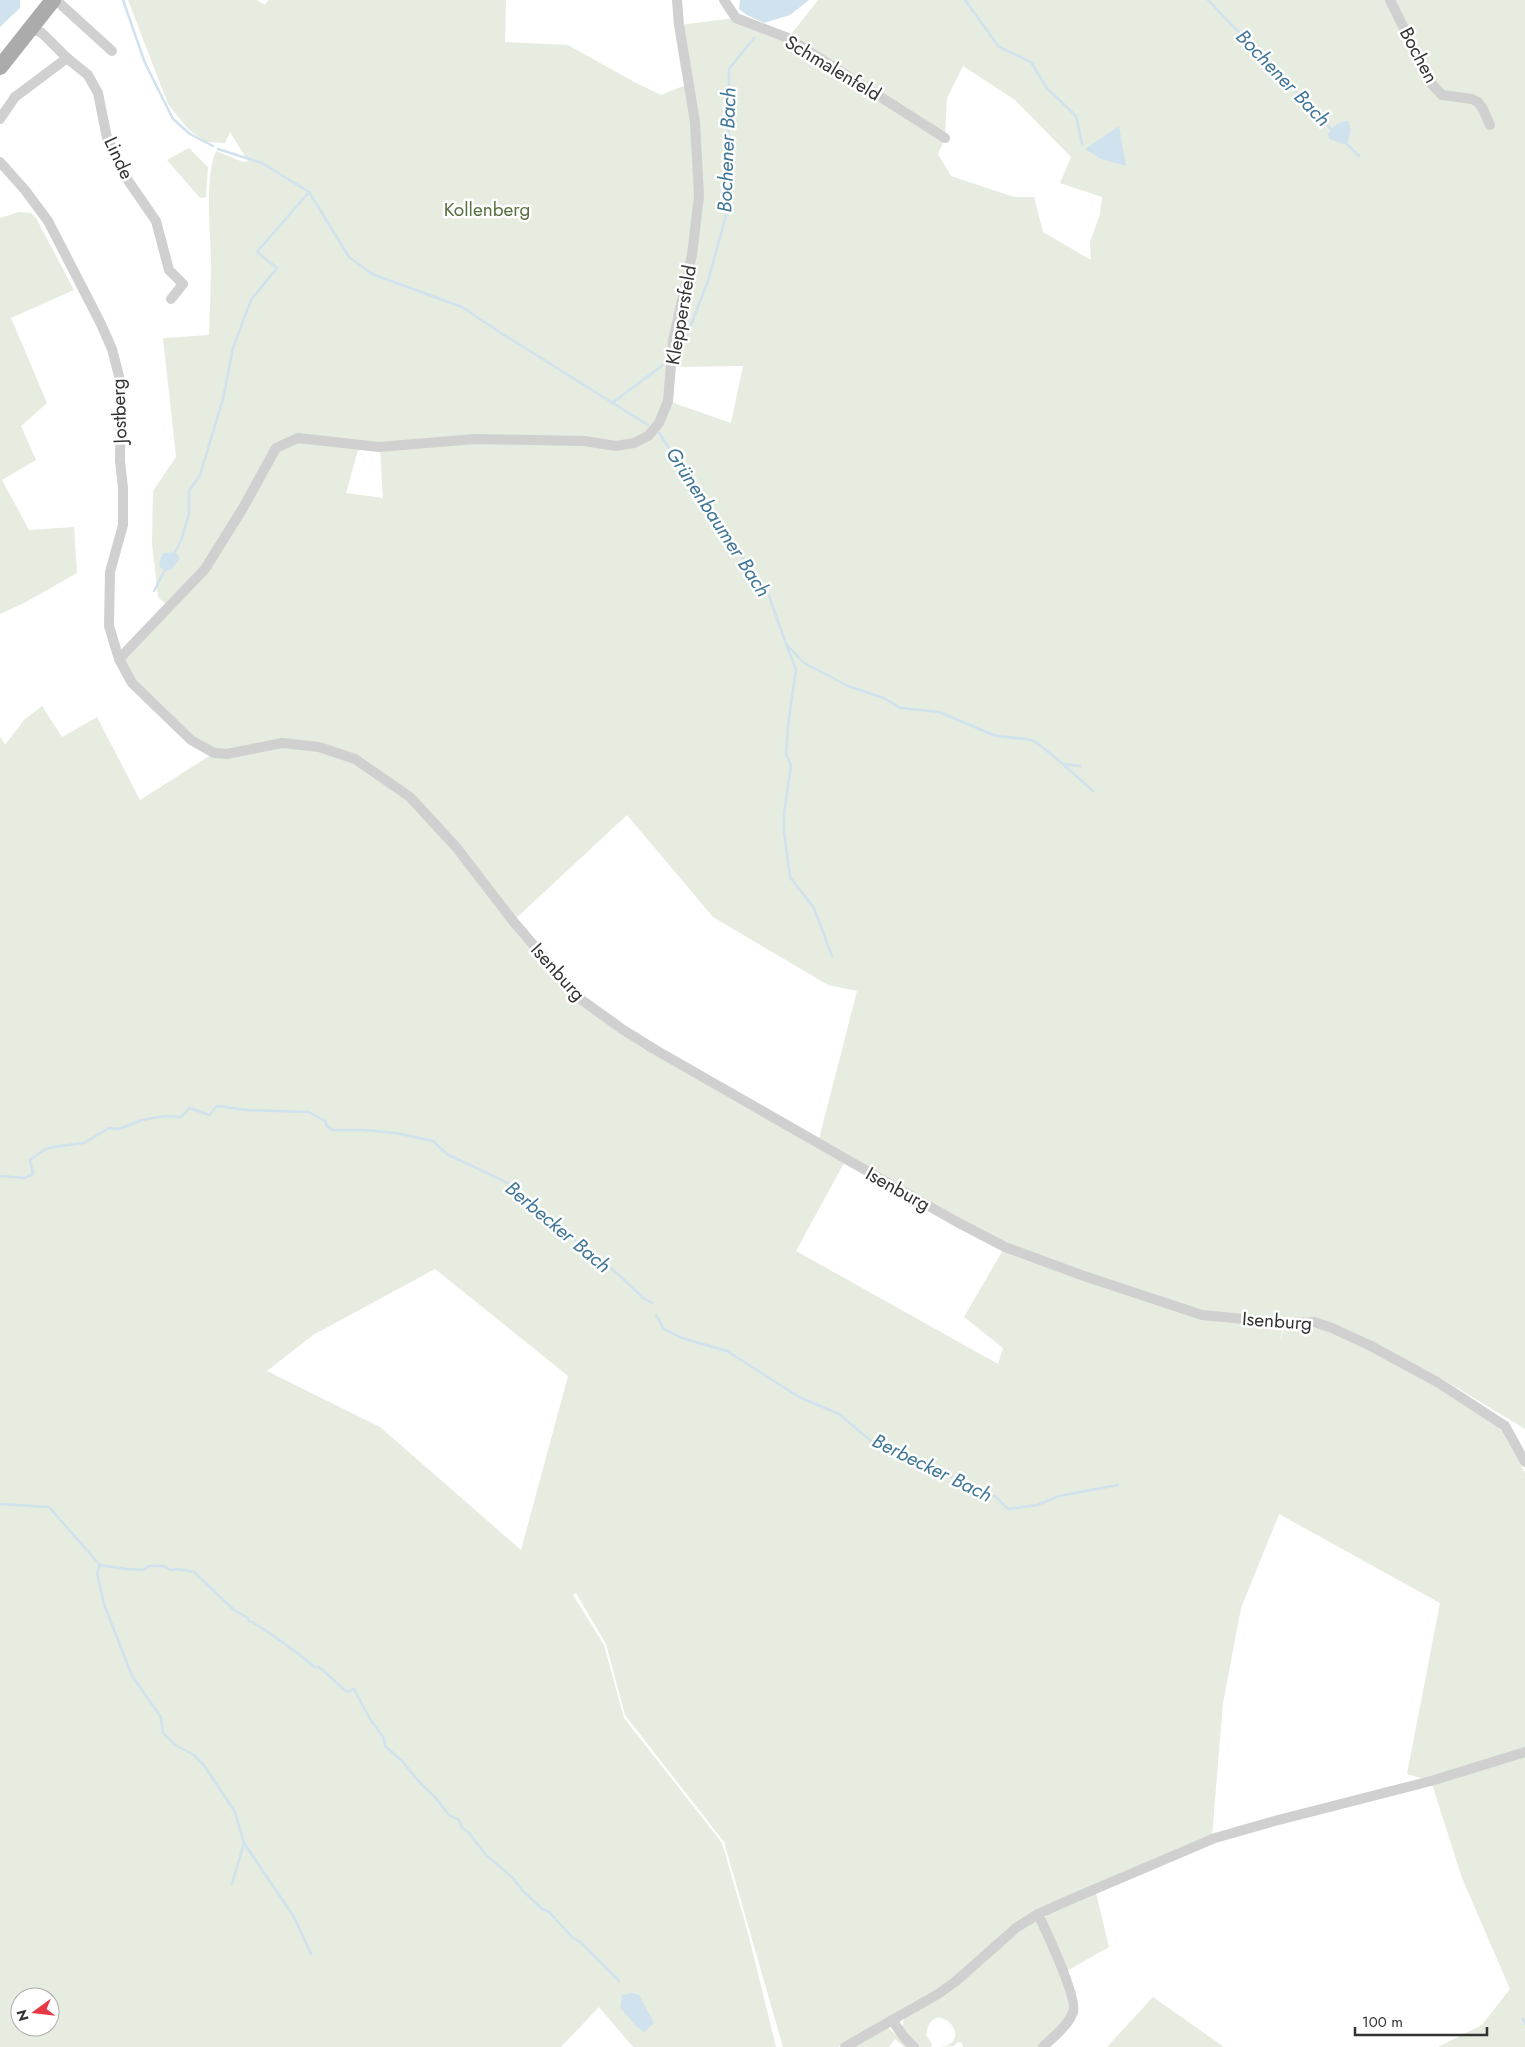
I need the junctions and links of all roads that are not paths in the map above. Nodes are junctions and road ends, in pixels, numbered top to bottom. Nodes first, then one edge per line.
1 (54, 0) edge
2 (677, 0) edge
3 (724, 0) edge
4 (1390, 0) edge
5 (32, 29) junction
6 (112, 51) dead end
7 (66, 58) junction
8 (0, 67) edge
9 (0, 119) edge
10 (1490, 125) dead end
11 (945, 138) dead end
12 (0, 162) edge
13 (171, 299) dead end
14 (119, 659) junction
15 (355, 759) joint
16 (1525, 1462) edge
17 (1525, 1752) edge
18 (1038, 1914) junction
19 (892, 2020) junction
20 (845, 2047) edge
21 (914, 2047) edge
22 (1043, 2047) edge

1 - 5 main road
1 - 6 street
2 - 14 street, Kleppersfeld
3 - 11 street, Schmalenfeld
4 - 10 street, Bochen
5 - 7 street, Linde
5 - 8 main road
7 - 9 street
7 - 13 street, Linde
12 - 14 street, Jostberg
14 - 15 street, Jostberg
15 - 16 street, Isenburg
17 - 18 street
18 - 19 street
18 - 22 street
19 - 20 street
19 - 21 street

